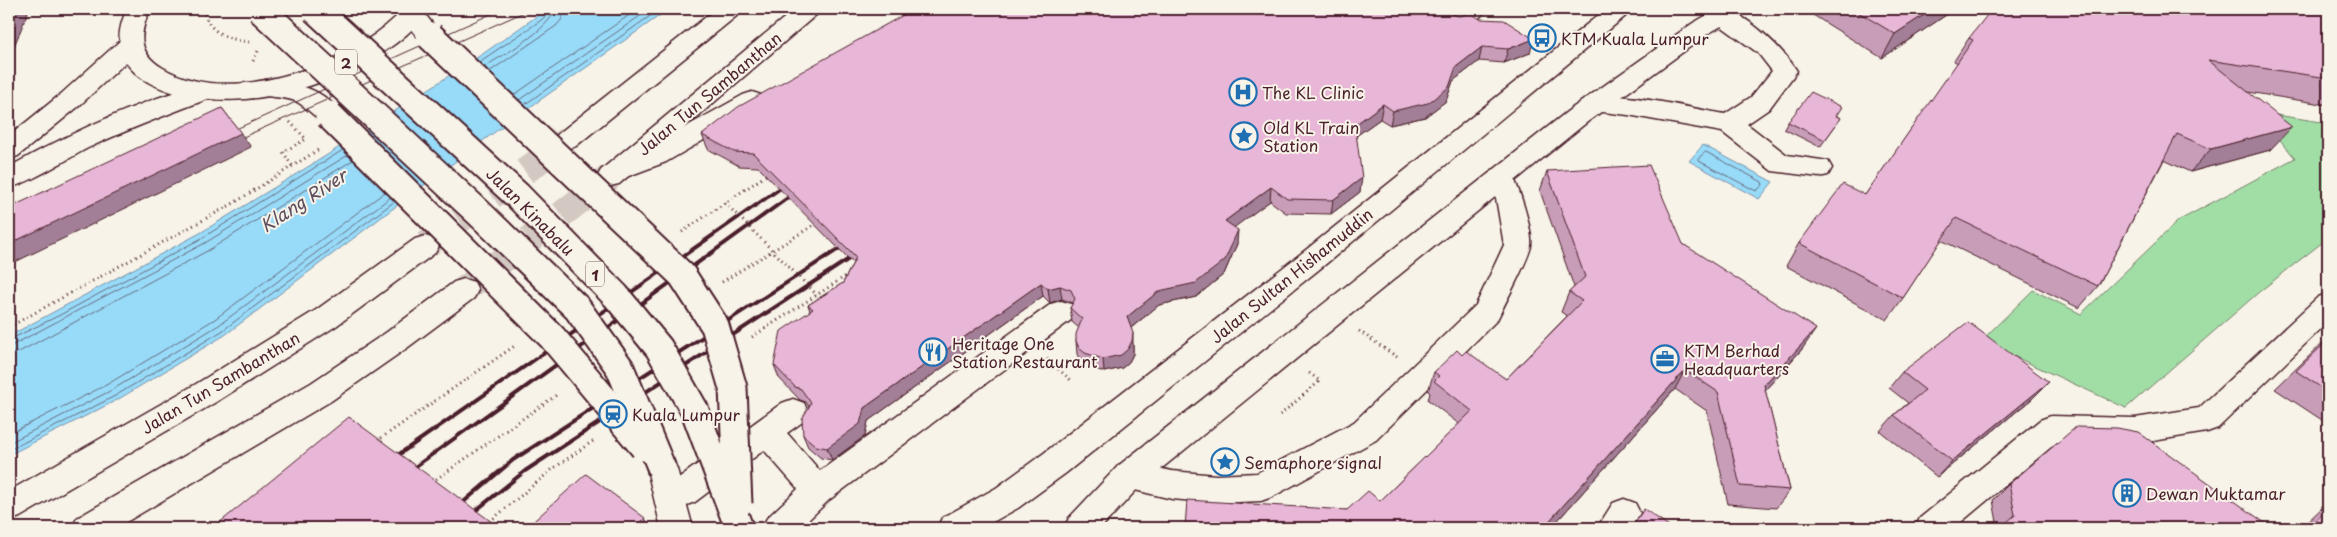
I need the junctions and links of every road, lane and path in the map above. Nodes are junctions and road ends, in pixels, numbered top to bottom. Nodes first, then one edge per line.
1 (138, 9) edge
2 (260, 9) edge
3 (315, 9) edge
4 (731, 9) edge
5 (809, 9) edge
6 (181, 11) dead end
7 (203, 11) dead end
8 (415, 11) edge
9 (1614, 11) edge
10 (1728, 12) edge
11 (130, 44) junction
12 (266, 88) junction
13 (770, 90) edge
14 (204, 91) junction
15 (1595, 104) junction
16 (289, 121) dead end
17 (1728, 124) junction
18 (567, 140) tunnel mouth
19 (325, 145) dead end
20 (9, 150) edge
21 (293, 167) junction
22 (1819, 168) dead end
23 (1501, 177) junction
24 (9, 179) edge
25 (725, 203) dead end
26 (821, 220) edge
27 (425, 246) tunnel mouth
28 (857, 269) edge
29 (721, 283) dead end
30 (464, 290) tunnel mouth
31 (817, 295) junction
32 (2328, 305) edge
33 (1061, 312) dead end
34 (1352, 326) dead end
35 (9, 327) edge
36 (747, 340) dead end
37 (1045, 357) dead end
38 (1402, 360) dead end
39 (1302, 367) dead end
40 (1073, 382) dead end
41 (559, 393) dead end
42 (793, 412) dead end
43 (1280, 415) dead end
44 (766, 432) junction
45 (2135, 432) junction
46 (601, 435) dead end
47 (2166, 454) edge
48 (662, 469) junction
49 (1129, 476) junction
50 (424, 488) edge
51 (818, 490) junction
52 (684, 492) dead end
53 (9, 507) edge
54 (88, 528) edge
55 (482, 528) edge
56 (677, 528) edge
57 (739, 528) edge
58 (778, 528) edge
59 (953, 528) edge
60 (1080, 528) edge
61 (1931, 528) edge

1 - 11 main road
2 - 48 main road, 1, bridge
3 - 57 main road, Jalan Kinabalu / 1, bridge
4 - 18 main road
5 - 13 main road, Jalan Tun Sambanthan
6 - 7 path
8 - 12 main road, 2
8 - 57 main road, bridge
9 - 59 main road, Jalan Sultan Hishamuddin
10 - 15 main road
10 - 17 main road
11 - 14 main road, 2
11 - 20 main road
12 - 14 main road, 2
12 - 48 main road, bridge
14 - 24 main road
15 - 17 main road
15 - 23 main road
16 - 21 path
17 - 22 main road
19 - 21 path
21 - 35 path
23 - 49 main road
23 - 49 main road
25 - 31 path, bridge
26 - 29 path
27 - 53 main road, Jalan Tun Sambanthan
28 - 31 path
30 - 54 main road
31 - 36 path
32 - 45 main road
33 - 51 main road
34 - 38 path
37 - 40 path
39 - 43 path
41 - 50 path
42 - 44 main road
44 - 51 main road
44 - 52 main road
45 - 47 main road
45 - 61 main road
46 - 55 path
48 - 56 main road, 1
49 - 60 main road
51 - 58 main road

